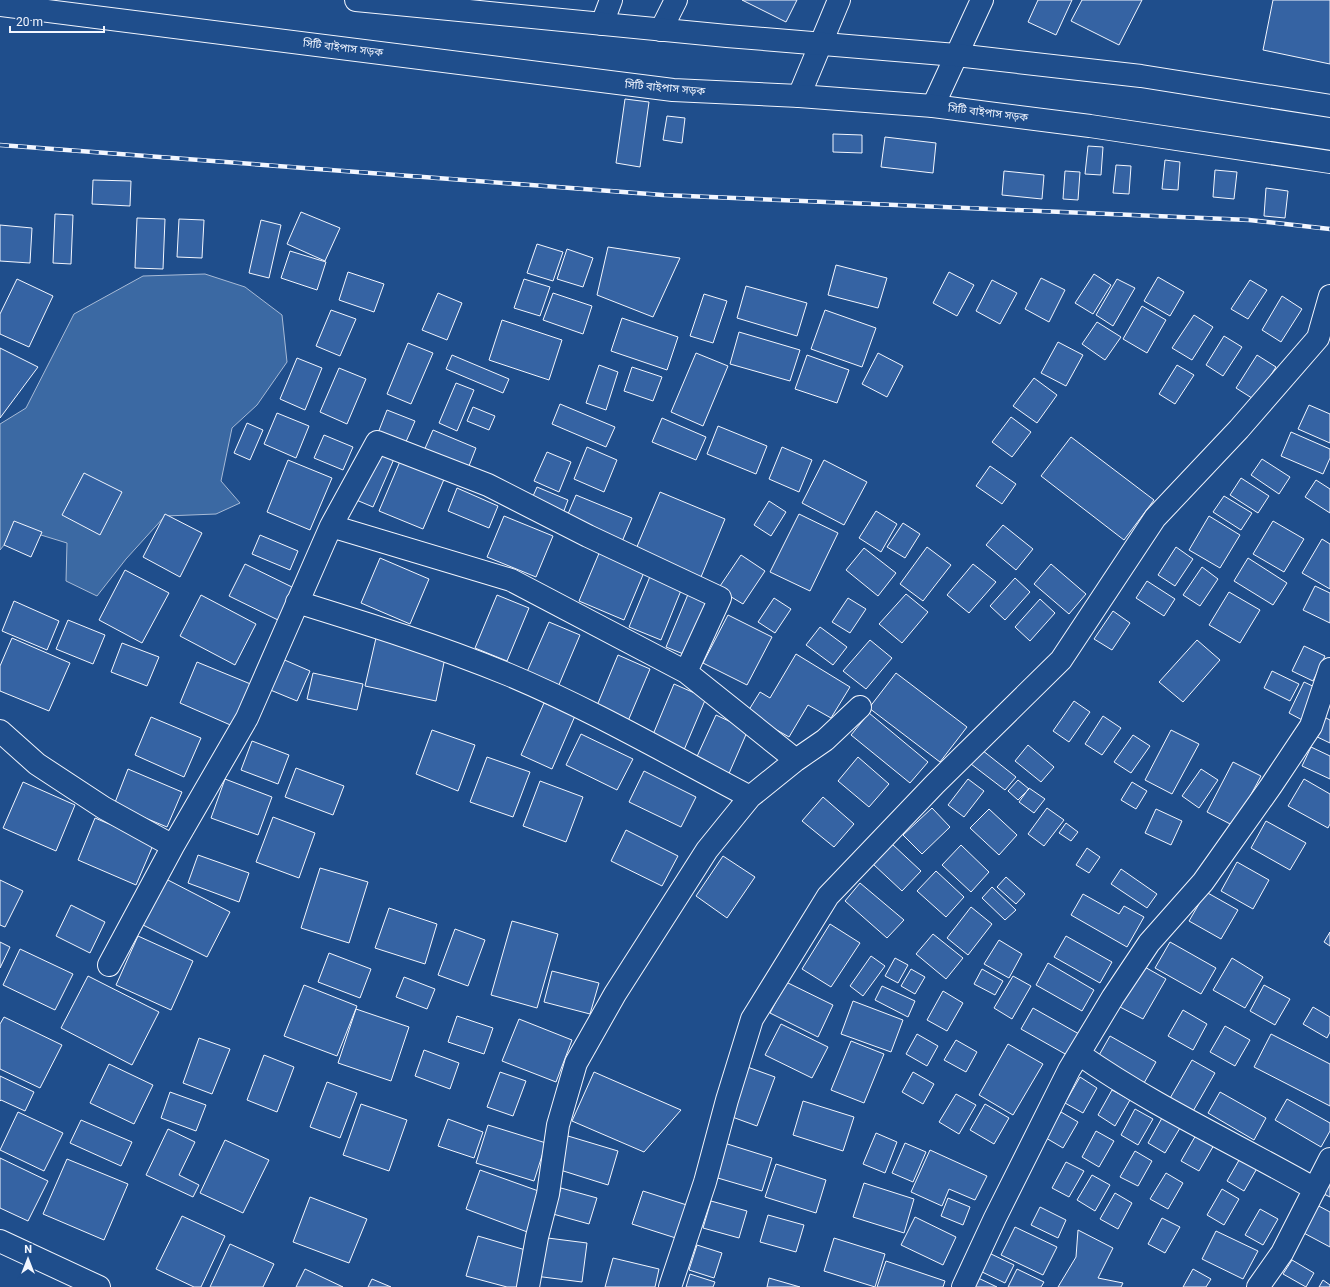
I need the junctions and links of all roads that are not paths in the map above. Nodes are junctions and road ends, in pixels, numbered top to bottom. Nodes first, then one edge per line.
1 (356, 0) edge
2 (611, 0) edge
3 (676, 0) edge
4 (839, 0) edge
5 (982, 0) edge
6 (0, 6) edge
7 (65, 6) edge
8 (602, 24) junction
9 (661, 30) junction
10 (819, 45) junction
11 (956, 55) junction
12 (799, 96) junction
13 (933, 106) junction
14 (1330, 106) edge
15 (1330, 162) edge
16 (1330, 296) edge
17 (331, 526) junction
18 (297, 602) junction
19 (1330, 669) edge
20 (686, 672) junction
21 (860, 707) dead end
22 (0, 731) edge
23 (796, 760) junction
24 (750, 797) junction
25 (173, 846) junction
26 (110, 965) dead end
27 (1079, 1054) junction
28 (1330, 1159) edge
29 (1315, 1189) junction
30 (0, 1241) edge
31 (99, 1287) edge
32 (528, 1287) edge
33 (670, 1287) edge
34 (963, 1287) edge
35 (1258, 1287) edge

1 - 8 street
2 - 8 street
3 - 9 street
4 - 10 street
5 - 11 street
6 - 7 street, সিটি বাইপাস সড়ক
7 - 12 street, সিটি বাইপাস সড়ক
8 - 9 street
9 - 10 street
10 - 11 street
10 - 12 street
11 - 13 street
11 - 14 street
12 - 13 street, সিটি বাইপাস সড়ক
13 - 15 street, সিটি বাইপাস সড়ক
16 - 33 street
17 - 18 street
17 - 20 street
17 - 20 street
18 - 24 street
18 - 25 street
19 - 27 street
20 - 23 street
21 - 23 street
22 - 25 street
23 - 24 street
24 - 32 street
25 - 26 street
27 - 29 street
27 - 34 street
28 - 29 street
29 - 35 street
30 - 31 street

